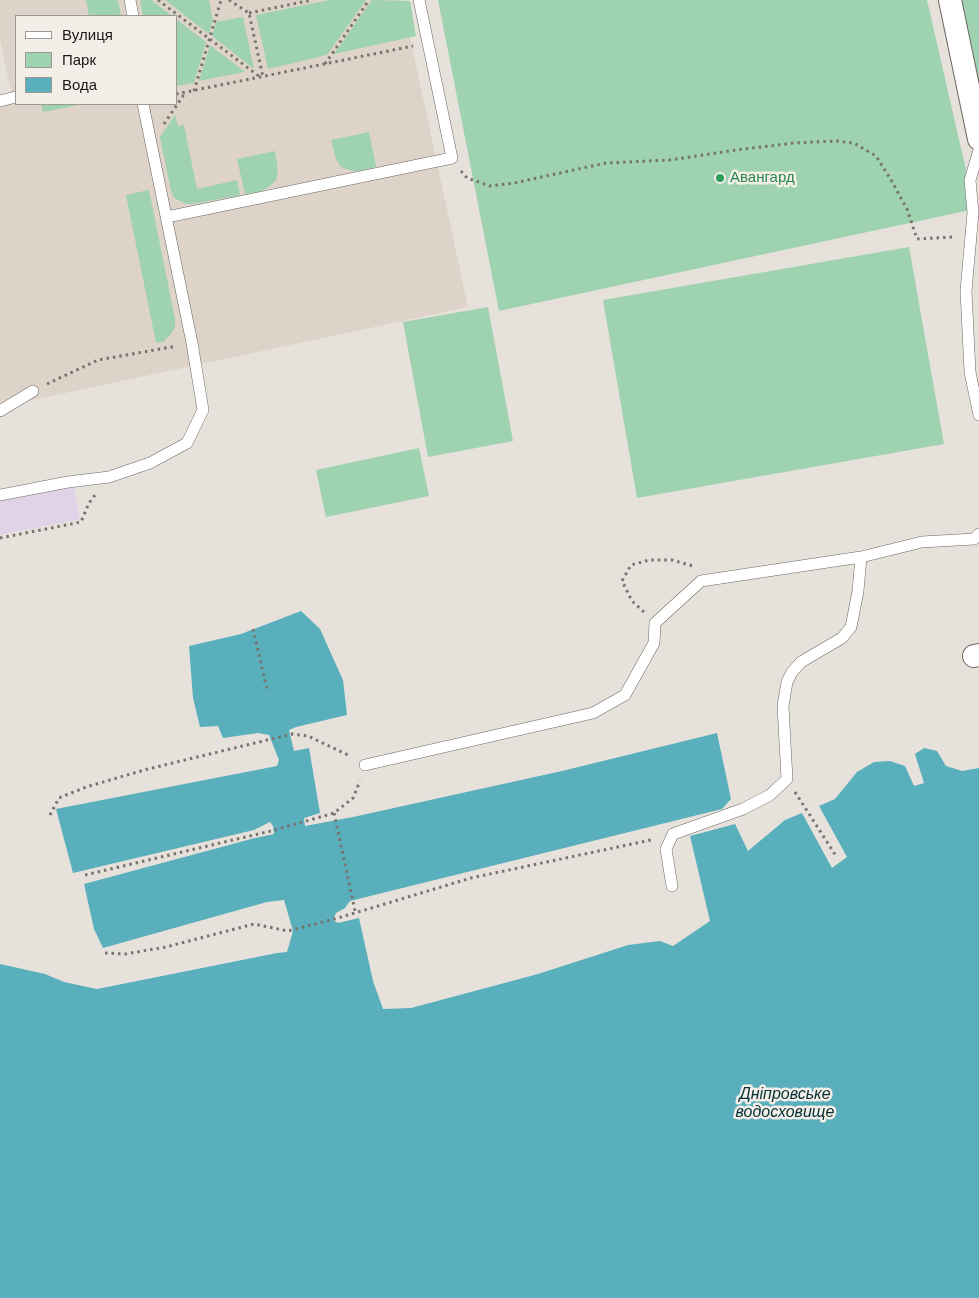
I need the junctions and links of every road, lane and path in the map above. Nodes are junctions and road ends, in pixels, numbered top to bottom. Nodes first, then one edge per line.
1 (130, 0) edge
2 (158, 0) edge
3 (221, 0) edge
4 (229, 0) edge
5 (312, 0) edge
6 (369, 0) edge
7 (419, 0) edge
8 (950, 0) edge
9 (249, 13) junction
10 (133, 15) edge
11 (210, 39) junction
12 (428, 43) junction
13 (324, 64) junction
14 (261, 77) junction
15 (194, 91) junction
16 (186, 93) junction
17 (178, 94) edge
18 (15, 97) edge
19 (0, 101) edge
20 (143, 105) edge
21 (979, 139) edge
22 (152, 144) junction
23 (979, 150) edge
24 (452, 158) junction
25 (167, 216) junction
26 (971, 236) junction
27 (192, 343) junction
28 (33, 391) joint
29 (0, 411) edge
30 (979, 415) edge
31 (109, 477) junction
32 (0, 495) edge
33 (979, 534) edge
34 (0, 538) edge
35 (861, 557) junction
36 (698, 568) dead end
37 (655, 623) junction
38 (254, 629) dead end
39 (268, 689) dead end
40 (366, 765) junction
41 (787, 779) junction
42 (334, 813) junction
43 (50, 815) dead end
44 (673, 834) junction
45 (836, 856) dead end
46 (86, 875) dead end
47 (672, 886) dead end
48 (356, 911) junction
49 (106, 953) dead end

1 - 10 lane
2 - 11 path
3 - 11 path
4 - 9 path
5 - 9 path
6 - 13 path
7 - 12 lane
8 - 21 street
9 - 14 path
11 - 14 path
11 - 15 path
12 - 13 path
12 - 24 lane
13 - 14 path
14 - 15 path
15 - 16 path
16 - 17 path
16 - 22 path
18 - 19 lane
20 - 22 lane
22 - 25 lane
23 - 26 lane
24 - 25 lane
24 - 26 path
25 - 27 lane
26 - 30 lane
27 - 28 path
27 - 31 lane
28 - 29 lane
31 - 32 lane
31 - 34 path
33 - 35 lane
35 - 37 lane
35 - 41 lane
36 - 37 path
37 - 40 lane
38 - 39 path
40 - 42 path
40 - 43 path
41 - 44 lane
41 - 45 path
42 - 46 path
42 - 48 path
44 - 47 lane
44 - 48 path
48 - 49 path

